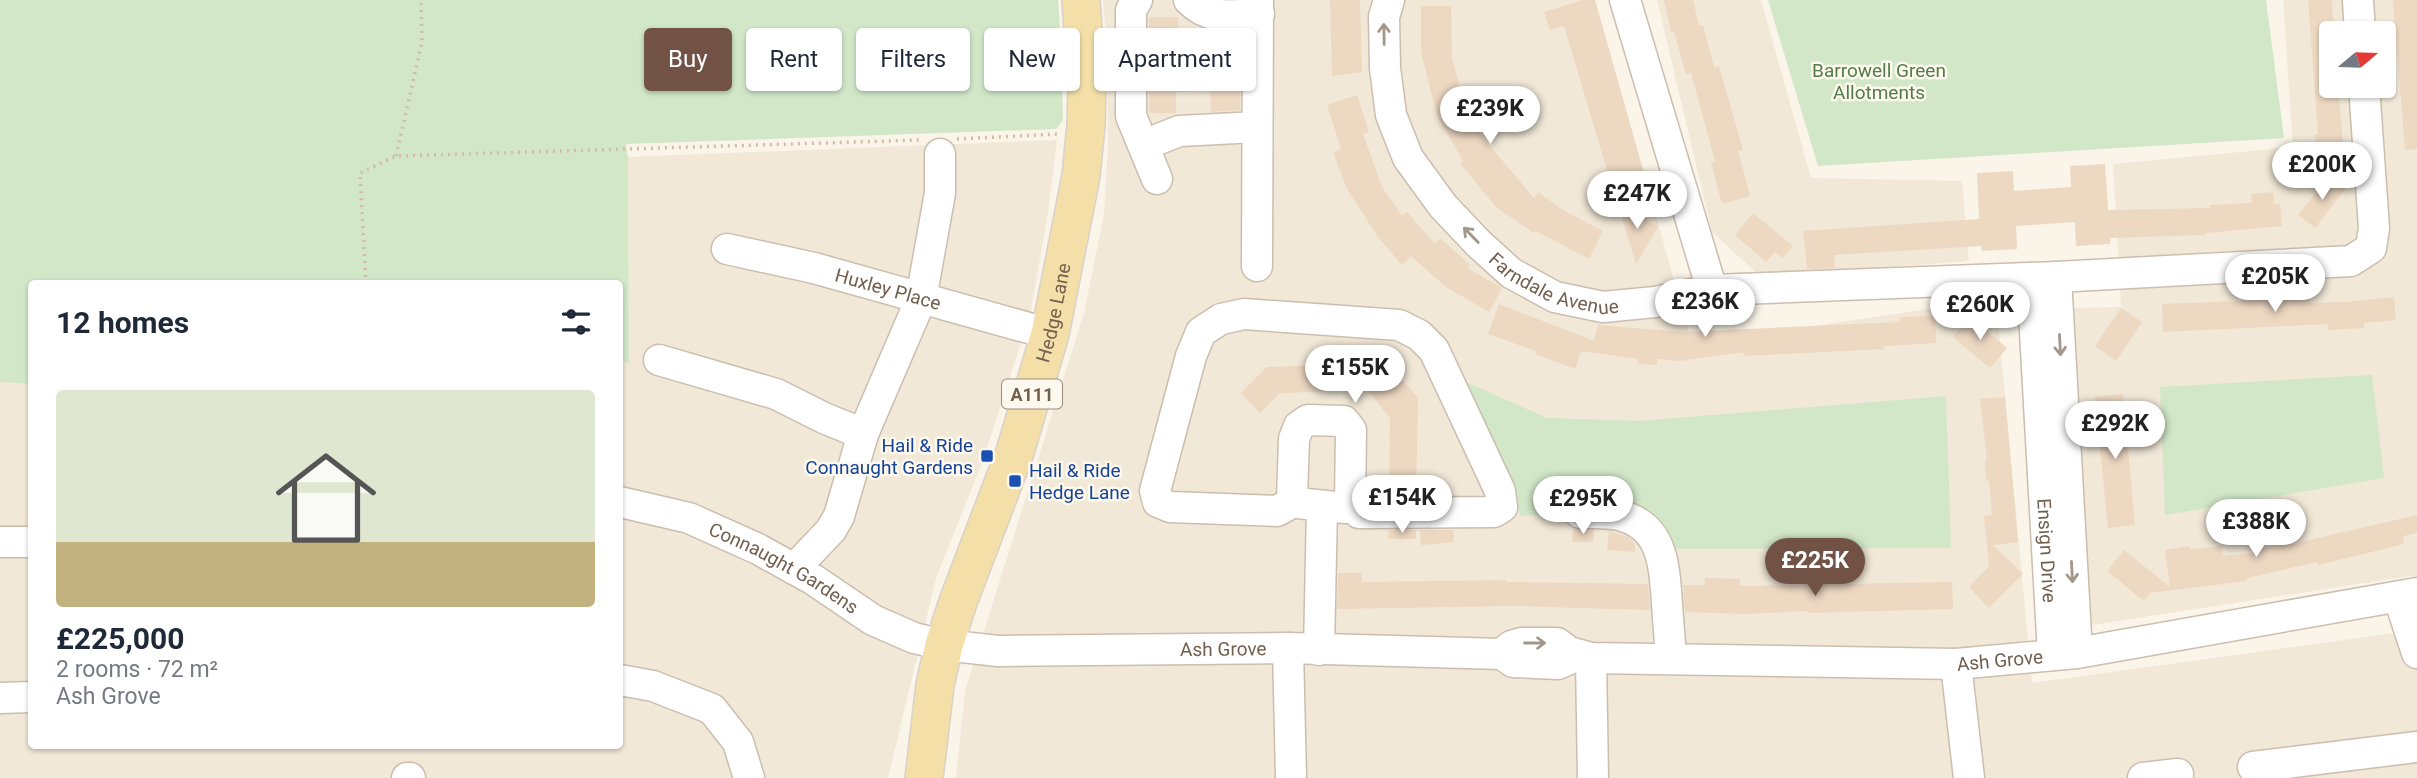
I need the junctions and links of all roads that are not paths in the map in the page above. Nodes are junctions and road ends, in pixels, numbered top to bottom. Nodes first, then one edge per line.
1 (1081, 0) edge
2 (1136, 0) edge
3 (1189, 0) edge
4 (1389, 0) edge
5 (1625, 0) edge
6 (2358, 0) edge
7 (1259, 7) edge
8 (2359, 21) edge
9 (1131, 28) edge
10 (1087, 84) junction
11 (1094, 84) edge
12 (1130, 91) edge
13 (2365, 98) edge
14 (1258, 127) junction
15 (940, 144) road end
16 (1144, 145) junction
17 (1157, 179) dead end
18 (727, 249) dead end
19 (1257, 266) dead end
20 (2044, 277) junction
21 (1712, 290) junction
22 (921, 299) junction
23 (1050, 334) junction
24 (659, 360) dead end
25 (863, 434) junction
26 (623, 503) edge
27 (1322, 504) junction
28 (1580, 513) dead end
29 (0, 542) edge
30 (28, 542) edge
31 (794, 569) junction
32 (2408, 595) edge
33 (944, 645) junction
34 (1288, 648) junction
35 (1319, 650) junction
36 (2417, 653) edge
37 (2065, 654) junction
38 (1584, 657) junction
39 (1671, 659) junction
40 (1956, 664) junction
41 (623, 681) edge
42 (28, 697) edge
43 (0, 698) edge
44 (2417, 747) edge
45 (2253, 766) dead end
46 (2178, 774) dead end
47 (749, 778) edge
48 (924, 778) edge
49 (1291, 778) edge
50 (1593, 778) edge
51 (1969, 778) edge
52 (2143, 778) edge

1 - 10 main road, Hedge Lane / A111
2 - 9 street
3 - 7 street
21 -> 4 street, Farndale Avenue
5 - 21 street
6 - 8 street
7 - 14 street
10 - 11 street
10 - 23 main road, Hedge Lane / A111
12 - 16 street
13 - 20 street, Farndale Avenue
14 - 16 street
14 - 19 street
15 - 22 street
16 - 17 street
18 - 22 street, Huxley Place
20 - 21 street, Farndale Avenue
20 - 37 street, Ensign Drive
22 - 23 street, Huxley Place
22 - 25 street
23 - 33 main road, Hedge Lane / A111
24 - 25 street
25 - 31 street
26 - 31 street, Connaught Gardens
27 - 27 street
27 - 35 street
28 - 39 street
29 - 30 street
31 - 33 street, Connaught Gardens
32 - 36 street
32 - 37 street, Ash Grove
33 - 34 street, Ash Grove
33 - 48 main road, Hedge Lane / A111
34 - 35 street, Ash Grove
34 - 49 street
35 - 38 street, Ash Grove
37 - 40 street, Ash Grove
38 - 39 street, Ash Grove
38 - 50 street
39 - 40 street, Ash Grove
40 - 51 street
41 - 47 street
42 - 43 street
44 - 45 street
46 - 52 street

